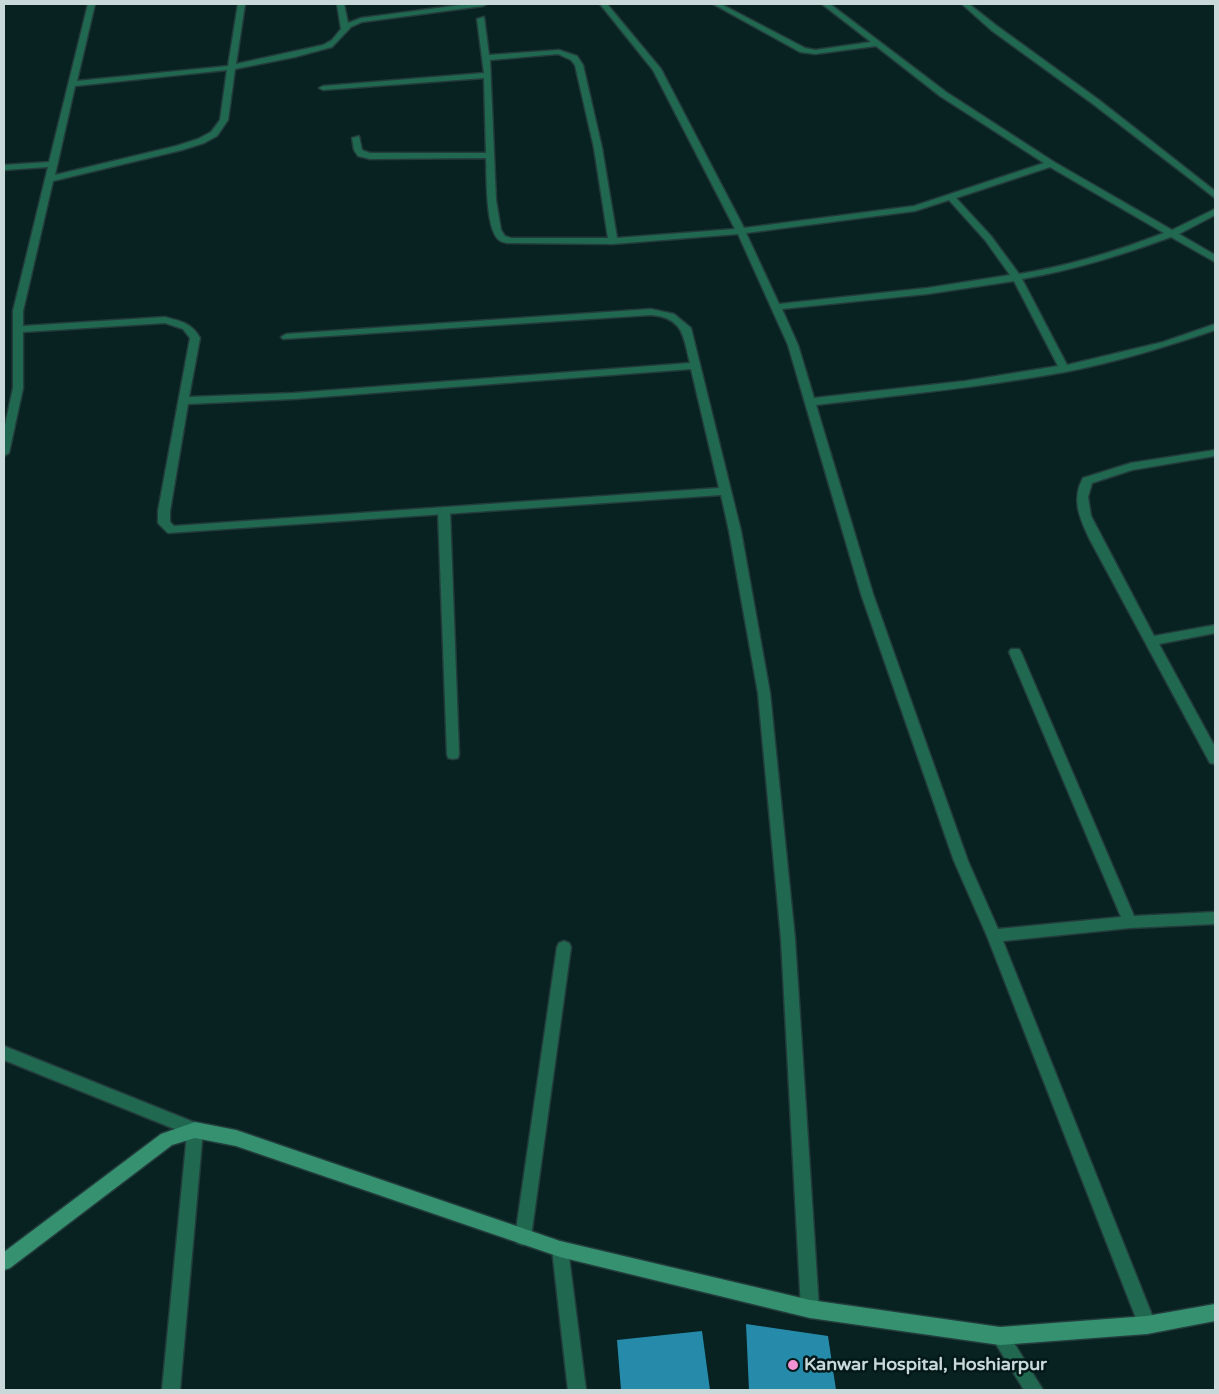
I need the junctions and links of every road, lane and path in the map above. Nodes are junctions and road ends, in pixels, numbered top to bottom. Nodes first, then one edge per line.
1 (91, 4) edge
2 (241, 4) edge
3 (340, 4) edge
4 (483, 4) edge
5 (603, 4) edge
6 (716, 4) edge
7 (826, 4) edge
8 (965, 4) edge
9 (481, 20) dead end
10 (345, 29) junction
11 (879, 43) junction
12 (486, 58) junction
13 (233, 68) junction
14 (488, 75) junction
15 (73, 84) junction
16 (323, 88) dead end
17 (356, 138) dead end
18 (491, 155) junction
19 (52, 164) junction
20 (1051, 164) junction
21 (4, 167) edge
22 (48, 178) junction
23 (1215, 195) edge
24 (951, 197) junction
25 (1215, 212) edge
26 (741, 231) junction
27 (1172, 234) junction
28 (613, 241) junction
29 (1215, 259) edge
30 (1017, 278) junction
31 (777, 307) junction
32 (1215, 327) edge
33 (17, 330) junction
34 (286, 337) dead end
35 (696, 366) junction
36 (1064, 368) junction
37 (183, 402) junction
38 (811, 402) junction
39 (4, 453) edge
40 (1215, 453) edge
41 (726, 491) junction
42 (444, 511) junction
43 (1215, 629) edge
44 (1151, 641) junction
45 (1015, 652) dead end
46 (453, 754) dead end
47 (1215, 759) edge
48 (1215, 918) edge
49 (1130, 922) junction
50 (994, 936) junction
51 (564, 947) dead end
52 (4, 1053) edge
53 (195, 1130) junction
54 (523, 1237) junction
55 (560, 1249) junction
56 (4, 1262) edge
57 (810, 1309) junction
58 (1215, 1313) edge
59 (1147, 1325) junction
60 (1000, 1336) junction
61 (171, 1390) edge
62 (577, 1390) edge
63 (1034, 1390) edge

1 - 15 street
2 - 13 street
3 - 10 street
4 - 10 street
5 - 26 street
6 - 11 street
7 - 11 street
8 - 23 street
9 - 12 street
10 - 13 street
11 - 20 street
12 - 14 street
12 - 28 street
13 - 15 street
13 - 22 street
14 - 16 street
14 - 18 street
15 - 19 street
17 - 18 street
18 - 28 street
19 - 21 street
19 - 22 street
20 - 24 street
20 - 27 street
22 - 33 street
24 - 26 street
24 - 30 street
25 - 27 street
26 - 28 street
26 - 31 street
27 - 29 street
27 - 30 street
30 - 31 street
30 - 36 street
31 - 38 street
32 - 36 street
33 - 37 street
33 - 39 street
34 - 35 street
35 - 37 street
35 - 41 street
36 - 38 street
37 - 42 street
38 - 50 street
40 - 44 street
41 - 42 street
41 - 57 street
42 - 46 street
43 - 44 street
44 - 47 street
45 - 49 street
48 - 49 street
49 - 50 street
50 - 59 street
51 - 54 street
52 - 53 street
53 - 54 main road
53 - 56 main road
53 - 61 street
54 - 55 main road
55 - 57 main road
55 - 62 street
57 - 60 main road
58 - 59 main road
59 - 60 main road
60 - 63 street

